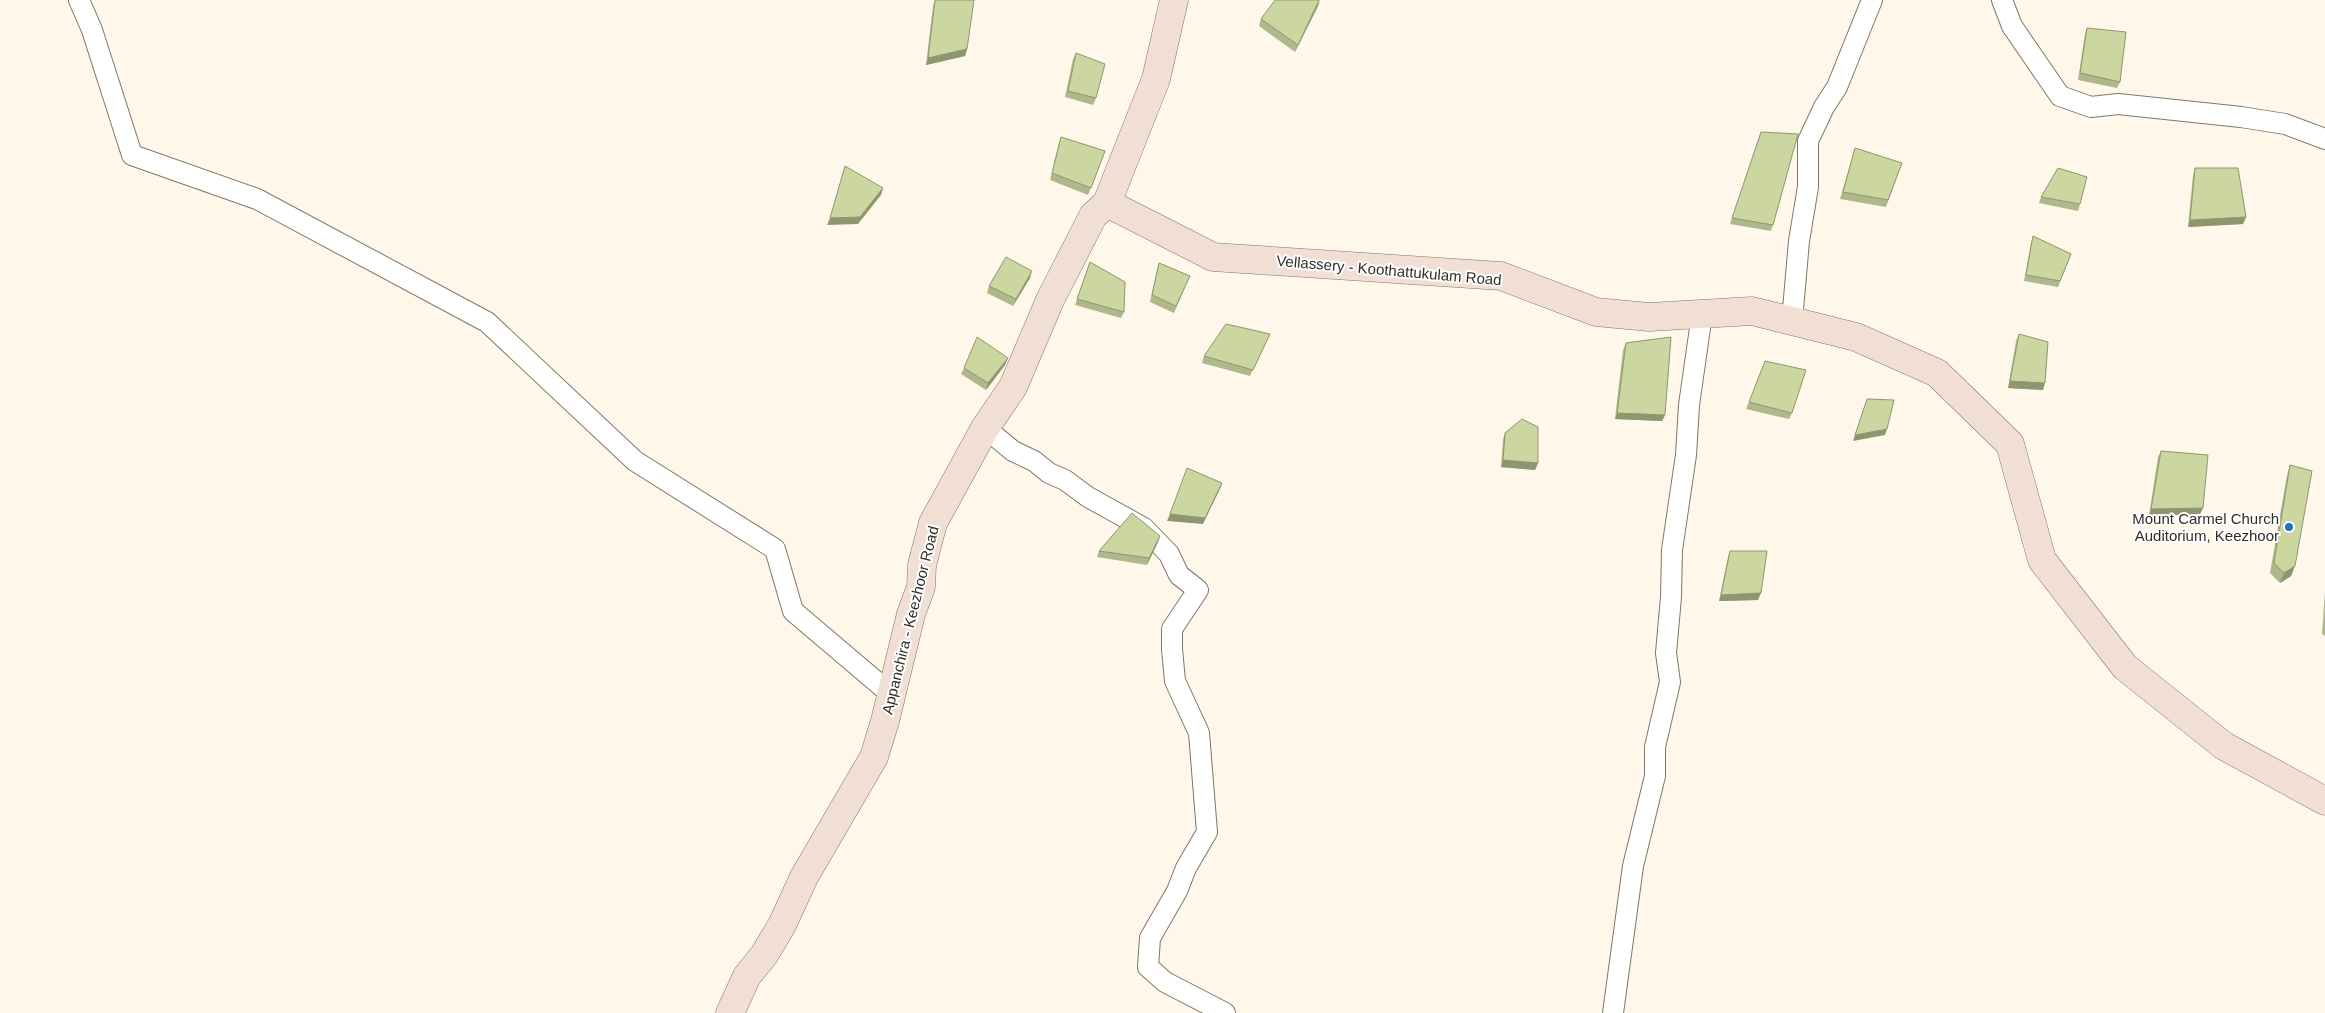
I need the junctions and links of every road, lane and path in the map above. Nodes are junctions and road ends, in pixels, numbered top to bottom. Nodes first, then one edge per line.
1 (79, 0) edge
2 (1174, 0) edge
3 (1872, 0) edge
4 (2002, 0) edge
5 (2325, 139) edge
6 (1107, 203) junction
7 (1702, 314) junction
8 (1792, 321) junction
9 (985, 428) junction
10 (892, 695) junction
11 (2325, 801) edge
12 (730, 1013) edge
13 (1226, 1013) edge
14 (1612, 1013) edge

1 - 10 street
2 - 6 main road
3 - 8 street
4 - 5 street
6 - 7 main road, Vellassery - Koothattukulam Road
6 - 9 main road, Appanchira - Keezhoor Road
7 - 8 main road, Vellassery - Koothattukulam Road
7 - 14 street
8 - 11 main road, Vellassery - Koothattukulam Road
9 - 10 main road, Appanchira - Keezhoor Road
9 - 13 street
10 - 12 main road, Appanchira - Keezhoor Road

